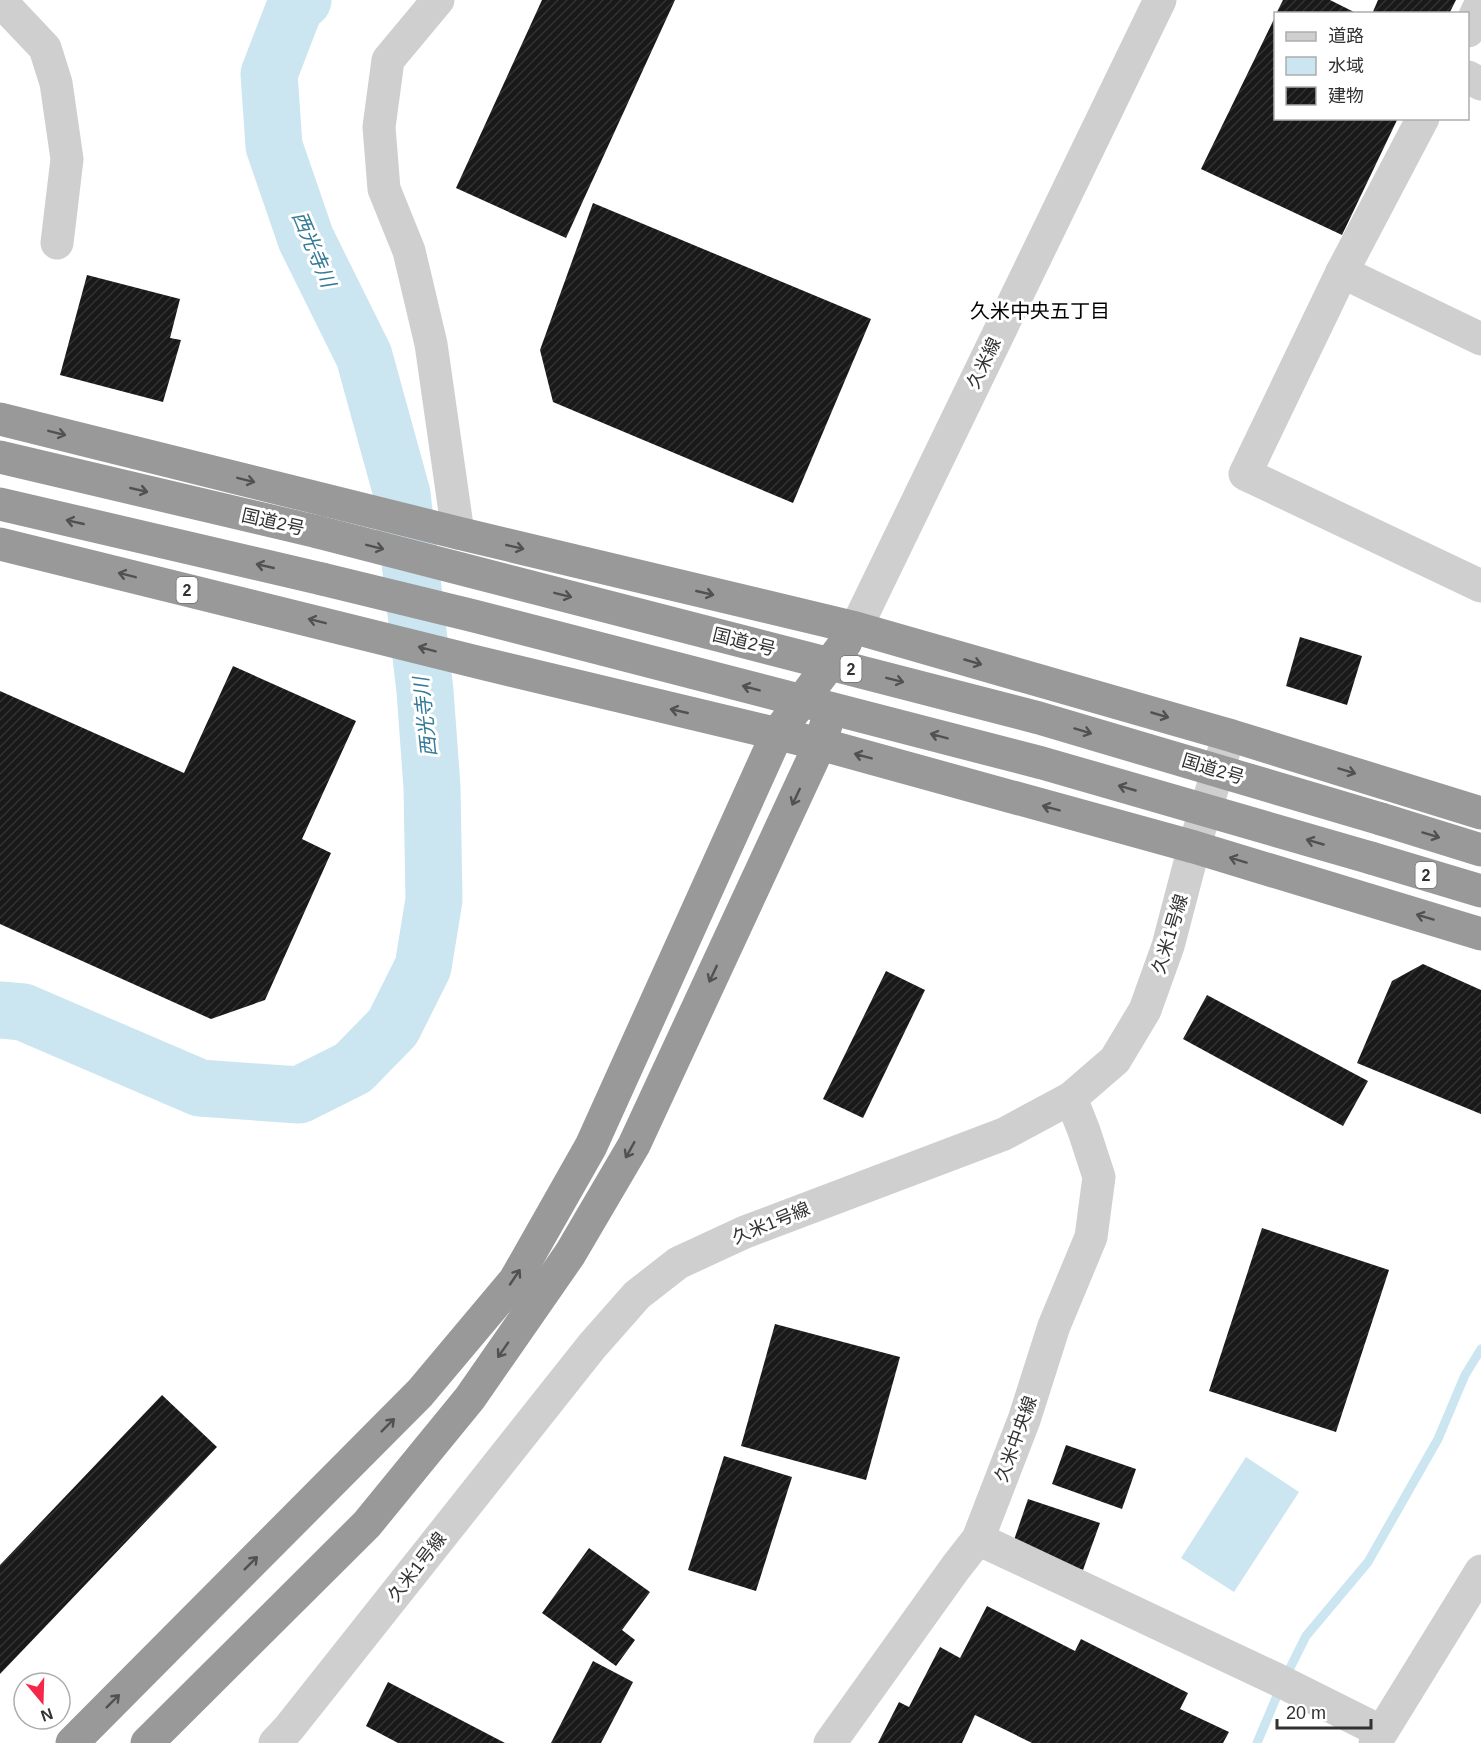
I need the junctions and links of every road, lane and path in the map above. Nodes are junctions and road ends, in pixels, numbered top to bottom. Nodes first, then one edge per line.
1 (438, 0) edge
2 (1160, 0) edge
3 (1481, 3) edge
4 (0, 4) edge
5 (1469, 26) edge
6 (1422, 120) edge
7 (57, 243) dead end
8 (1342, 272) junction
9 (1481, 339) edge
10 (0, 419) edge
11 (0, 457) edge
12 (0, 504) edge
13 (458, 533) junction
14 (0, 544) edge
15 (1481, 586) edge
16 (856, 628) junction
17 (777, 734) junction
18 (1229, 735) junction
19 (820, 744) junction
20 (1481, 813) edge
21 (1194, 847) junction
22 (1481, 850) edge
23 (1481, 891) edge
24 (1481, 934) edge
25 (1071, 1098) junction
26 (978, 1539) junction
27 (1481, 1571) edge
28 (1377, 1737) edge
29 (72, 1743) edge
30 (147, 1743) edge
31 (275, 1743) edge
32 (830, 1743) edge

1 - 13 street
2 - 16 street, 久米線
3 - 5 street
4 - 7 street
6 - 8 street
8 - 9 street
8 - 15 street
10 -> 13 highway, 2
11 -> 22 highway, 国道2号 / 2, bridge
23 -> 12 highway, 2, bridge
13 -> 16 highway, 2
17 -> 14 highway, 2
16 - 17 highway
16 -> 18 highway, 2
16 - 19 highway
17 - 19 highway, 2
29 -> 17 highway
18 -> 20 highway, 2
18 - 21 street, 久米1号線
21 -> 19 highway, 2
19 -> 30 highway
24 -> 21 highway, 2
21 - 25 street, 久米1号線
25 - 26 street, 久米中央線
25 - 31 street, 久米1号線
26 - 28 street
26 - 32 street, 久米中央線
27 - 28 street

